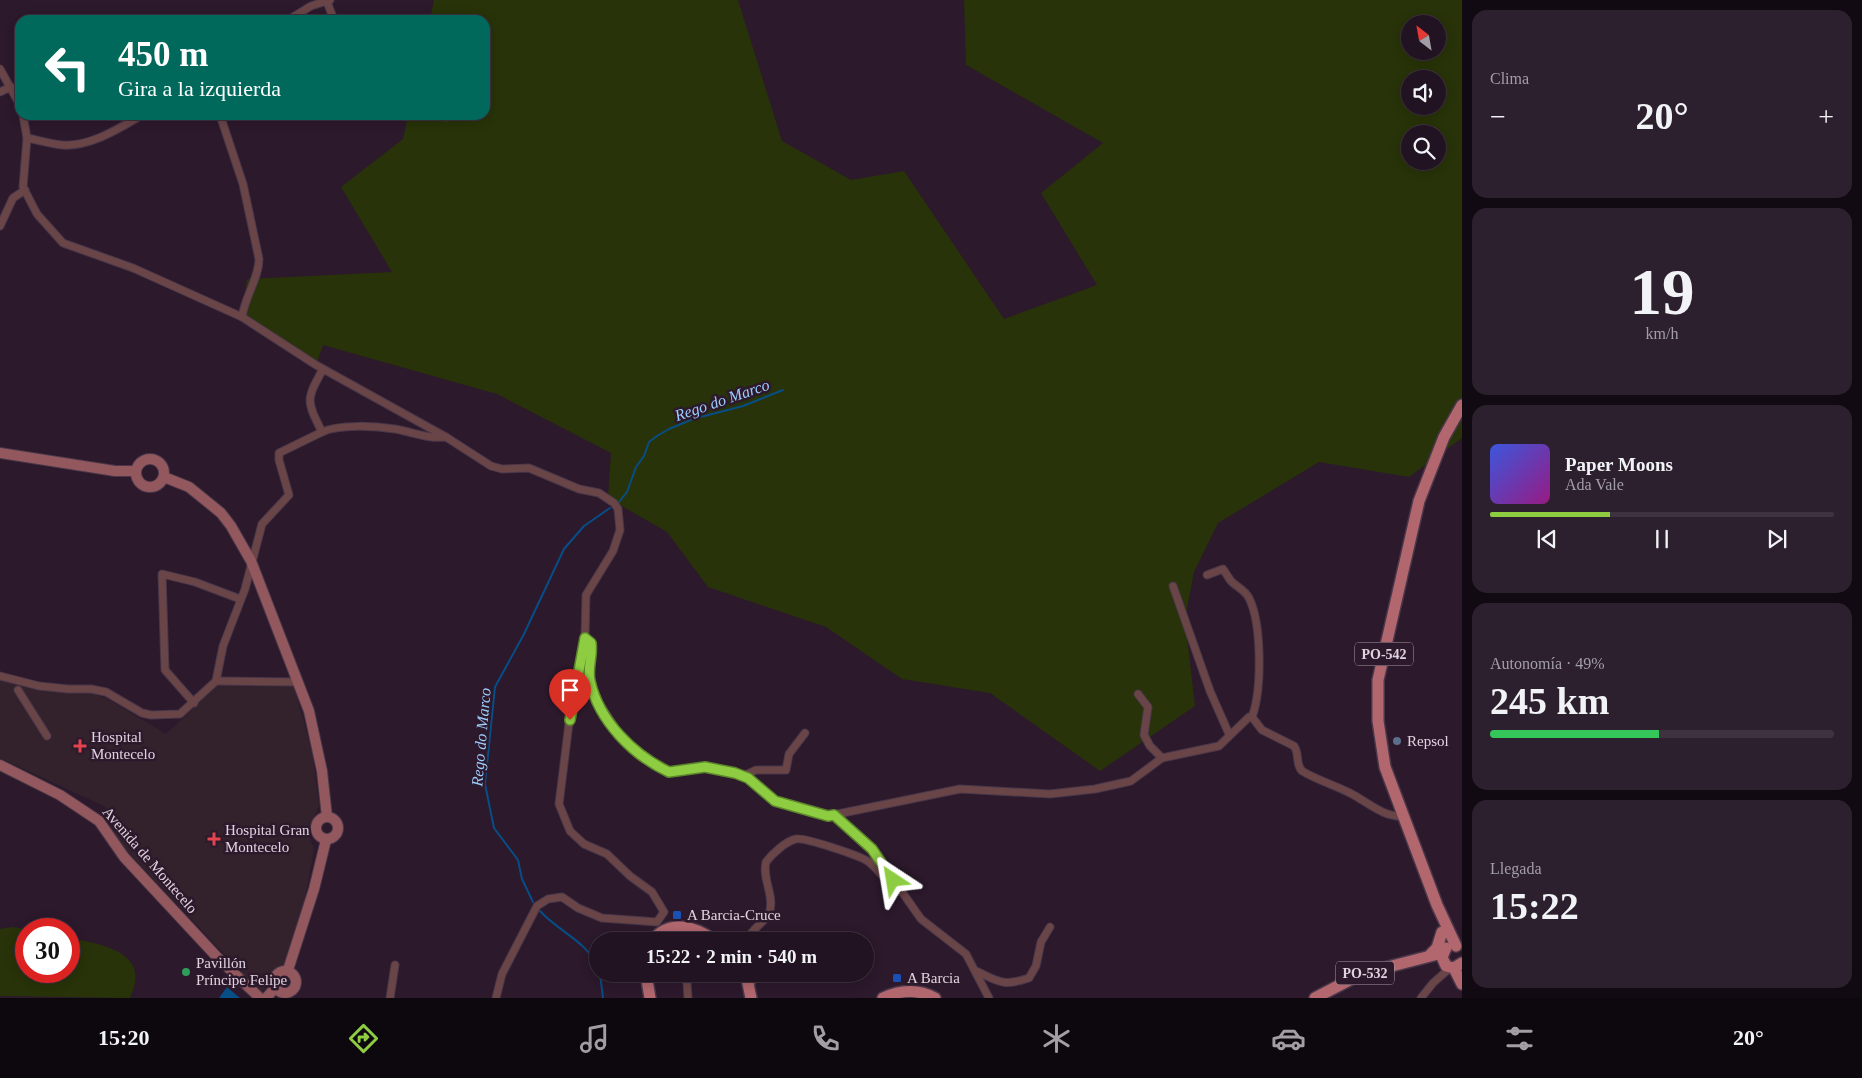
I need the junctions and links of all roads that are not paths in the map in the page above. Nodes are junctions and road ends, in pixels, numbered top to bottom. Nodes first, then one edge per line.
1 (329, 1) edge
2 (296, 15) edge
3 (333, 15) edge
4 (0, 69) edge
5 (11, 87) junction
6 (0, 92) edge
7 (15, 95) edge
8 (24, 120) edge
9 (134, 120) edge
10 (222, 120) edge
11 (27, 138) junction
12 (25, 190) junction
13 (0, 226) edge
14 (242, 317) junction
15 (323, 369) junction
16 (1462, 405) edge
17 (322, 432) junction
18 (446, 437) junction
19 (0, 452) edge
20 (135, 471) junction
21 (164, 477) junction
22 (251, 561) junction
23 (1208, 575) dead end
24 (1173, 586) dead end
25 (240, 599) junction
26 (585, 638) junction
27 (0, 676) edge
28 (216, 681) junction
29 (298, 682) junction
30 (18, 690) dead end
31 (1138, 694) dead end
32 (194, 703) junction
33 (1252, 717) junction
34 (805, 733) dead end
35 (1229, 734) junction
36 (47, 736) dead end
37 (1162, 758) junction
38 (0, 765) edge
39 (744, 776) junction
40 (834, 815) junction
41 (1403, 816) junction
42 (327, 817) junction
43 (326, 840) junction
44 (900, 890) junction
45 (1437, 905) junction
46 (1050, 927) dead end
47 (662, 932) edge
48 (700, 932) edge
49 (752, 932) edge
50 (1442, 932) junction
51 (1454, 955) edge
52 (1421, 960) junction
53 (395, 965) dead end
54 (288, 970) junction
55 (976, 971) junction
56 (647, 982) edge
57 (686, 982) edge
58 (748, 982) edge
59 (1462, 984) edge
60 (275, 988) junction
61 (290, 995) edge
62 (260, 998) edge
63 (266, 998) edge
64 (390, 998) edge
65 (496, 998) edge
66 (650, 998) edge
67 (688, 998) edge
68 (751, 998) edge
69 (883, 998) edge
70 (935, 998) edge
71 (989, 998) edge
72 (1316, 998) edge
73 (1421, 998) edge

1 - 2 street
1 - 3 street
4 - 5 street
5 - 6 street
5 - 7 street
8 - 11 street
9 - 11 street
10 - 14 street
11 - 12 street
12 - 13 street
12 - 14 street
14 - 15 street
15 - 17 street
15 - 18 street
16 - 41 main road, PO-542
17 - 18 street
17 - 22 street
18 - 26 street
19 - 20 street
20 - 21 street
20 - 21 street
21 - 22 street
22 - 25 street
22 - 29 street
23 - 33 street
24 - 35 street
25 - 28 street
25 - 32 street
26 - 39 street
26 - 65 street
27 - 32 street
28 - 29 street
28 - 32 street
29 - 42 street
30 - 36 street
31 - 37 street
33 - 35 street
33 - 41 street
34 - 39 street
35 - 37 street
37 - 40 street
38 - 62 street, Avenida de Montecelo
39 - 40 street
40 - 44 street
41 - 45 main road, PO-542
42 - 43 street
42 - 43 street
43 - 54 street
44 - 49 street
44 - 55 street
45 - 50 main road, PO-542
45 - 51 main road, PO-542
46 - 55 street
47 - 48 main road
50 - 51 main road, PO-542
50 - 52 main road
51 - 52 main road
51 - 59 main road, PO-542
51 - 73 street
52 - 72 main road, PO-532
53 - 64 street
54 - 60 street
54 - 61 street
55 - 71 street
56 - 66 main road
57 - 67 street
58 - 68 main road
60 - 61 street
60 - 63 street
69 - 70 main road

